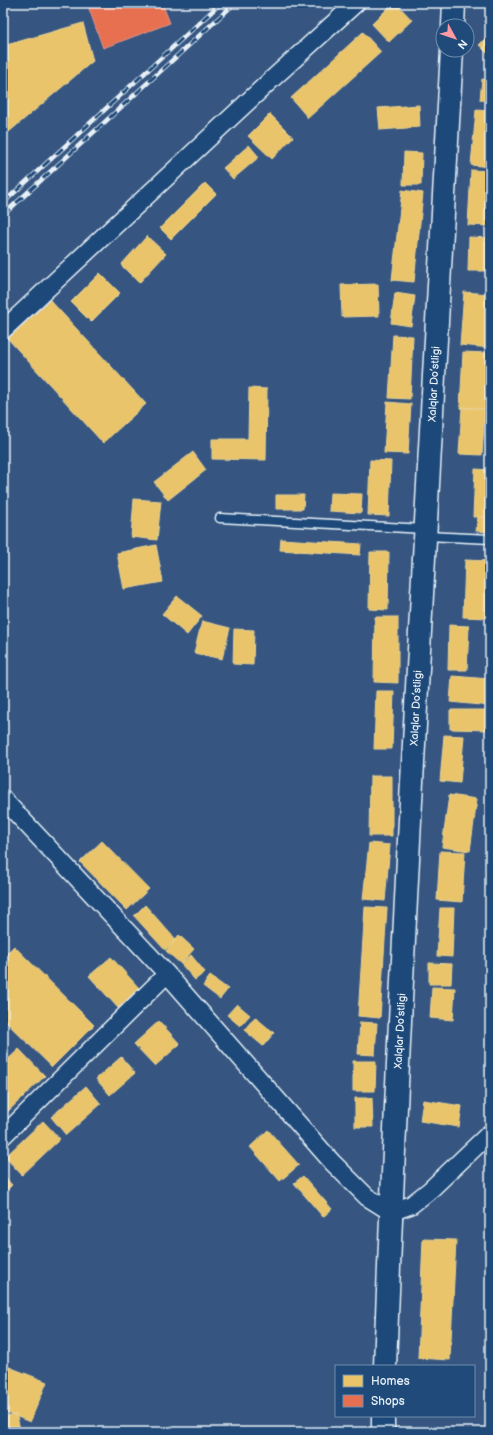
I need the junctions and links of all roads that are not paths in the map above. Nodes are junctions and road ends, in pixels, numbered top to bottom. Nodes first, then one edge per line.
1 (356, 3) edge
2 (454, 3) edge
3 (454, 18) edge
4 (452, 58) edge
5 (3, 330) edge
6 (220, 518) dead end
7 (426, 533) junction
8 (490, 539) edge
9 (3, 799) edge
10 (167, 974) junction
11 (490, 1133) edge
12 (3, 1136) edge
13 (391, 1212) junction
14 (385, 1365) edge
15 (383, 1417) edge
16 (383, 1432) edge

1 - 5 street
2 - 3 main road
4 - 7 main road, Xalqlar Do’stligi
6 - 7 lane
7 - 8 lane
7 - 13 main road, Xalqlar Do’stligi
9 - 10 street
10 - 12 street
10 - 13 street
11 - 13 street
13 - 14 main road, Xalqlar Do’stligi
15 - 16 main road

